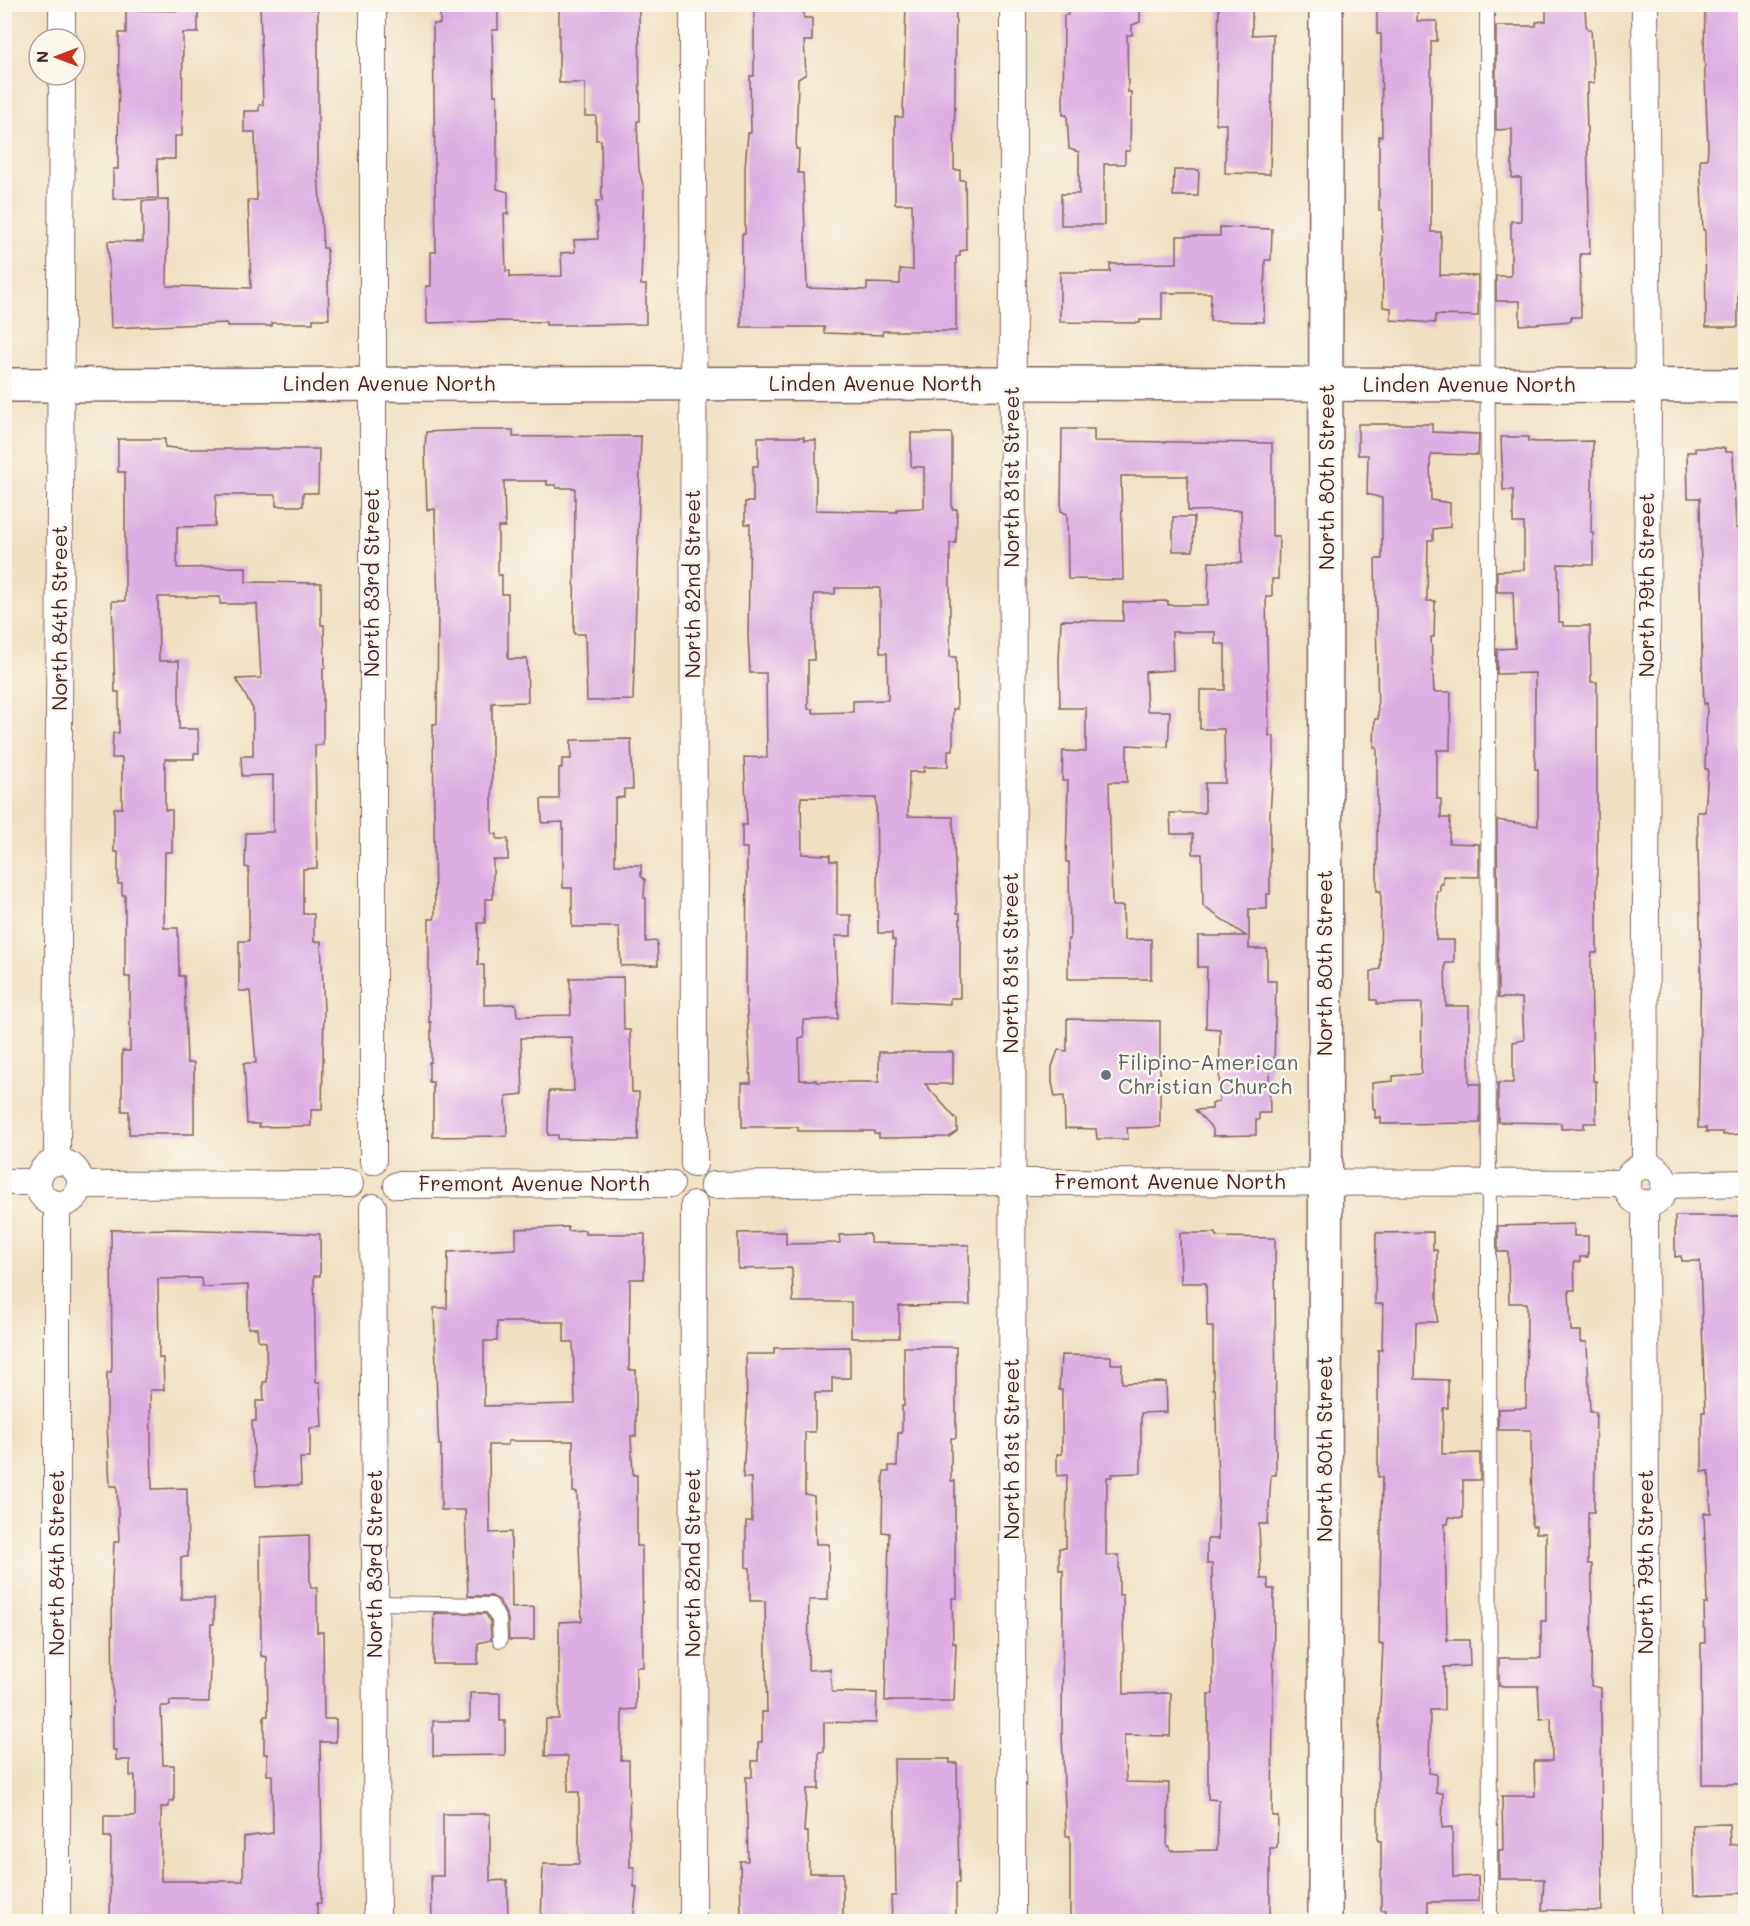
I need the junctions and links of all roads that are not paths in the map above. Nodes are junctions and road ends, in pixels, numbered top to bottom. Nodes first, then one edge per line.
1 (62, 4) edge
2 (373, 4) edge
3 (693, 4) edge
4 (1013, 4) edge
5 (1326, 4) edge
6 (1487, 4) edge
7 (1645, 4) edge
8 (62, 27) edge
9 (62, 87) edge
10 (372, 383) junction
11 (1012, 383) junction
12 (693, 384) junction
13 (1328, 385) junction
14 (1488, 385) junction
15 (4, 386) edge
16 (61, 386) junction
17 (1648, 386) junction
18 (1746, 386) edge
19 (373, 1161) junction
20 (57, 1162) junction
21 (694, 1164) junction
22 (1636, 1174) junction
23 (4, 1182) edge
24 (37, 1182) junction
25 (1011, 1182) junction
26 (1324, 1182) junction
27 (1487, 1183) junction
28 (1746, 1183) edge
29 (350, 1184) junction
30 (671, 1184) junction
31 (80, 1185) junction
32 (396, 1185) junction
33 (713, 1185) junction
34 (1665, 1185) junction
35 (1645, 1203) junction
36 (57, 1205) junction
37 (694, 1205) junction
38 (373, 1207) junction
39 (375, 1603) junction
40 (500, 1640) dead end
41 (57, 1922) edge
42 (377, 1922) edge
43 (693, 1922) edge
44 (1012, 1922) edge
45 (1325, 1922) edge
46 (1490, 1922) edge
47 (1647, 1922) edge

1 - 8 street
2 - 10 street, North 83rd Street
3 - 12 street, North 82nd Street
4 - 11 street, North 81st Street
5 - 13 street, North 80th Street
6 - 14 lane
7 - 17 street, North 79th Street
9 - 16 street, North 84th Street
10 - 12 street, Linden Avenue North
10 - 16 street, Linden Avenue North
10 - 19 street, North 83rd Street
11 - 12 street, Linden Avenue North
11 - 13 street, Linden Avenue North
11 - 25 street, North 81st Street
12 - 21 street, North 82nd Street
13 - 14 street, Linden Avenue North
13 - 26 street, North 80th Street
14 - 17 street, Linden Avenue North
14 - 27 lane
15 - 16 street, Linden Avenue North
16 - 20 street, North 84th Street
17 - 18 street, Linden Avenue North
17 - 22 street, North 79th Street
19 - 29 street
19 - 32 street
20 - 24 street
20 - 31 street
21 - 30 street
21 - 33 street
22 - 27 street, Fremont Avenue North
22 - 34 street
22 - 35 street
23 - 24 street
24 - 36 street
25 - 26 street, Fremont Avenue North
25 - 33 street, Fremont Avenue North
25 - 44 street, North 81st Street
26 - 27 street, Fremont Avenue North
26 - 45 street, North 80th Street
27 - 46 lane
28 - 34 street
29 - 31 street
29 - 38 street
30 - 32 street, Fremont Avenue North
30 - 37 street
31 - 36 street
32 - 38 street
33 - 37 street
34 - 35 street
35 - 47 street, North 79th Street
36 - 41 street, North 84th Street
37 - 43 street, North 82nd Street
38 - 39 street, North 83rd Street
39 - 40 lane
39 - 42 street, North 83rd Street

